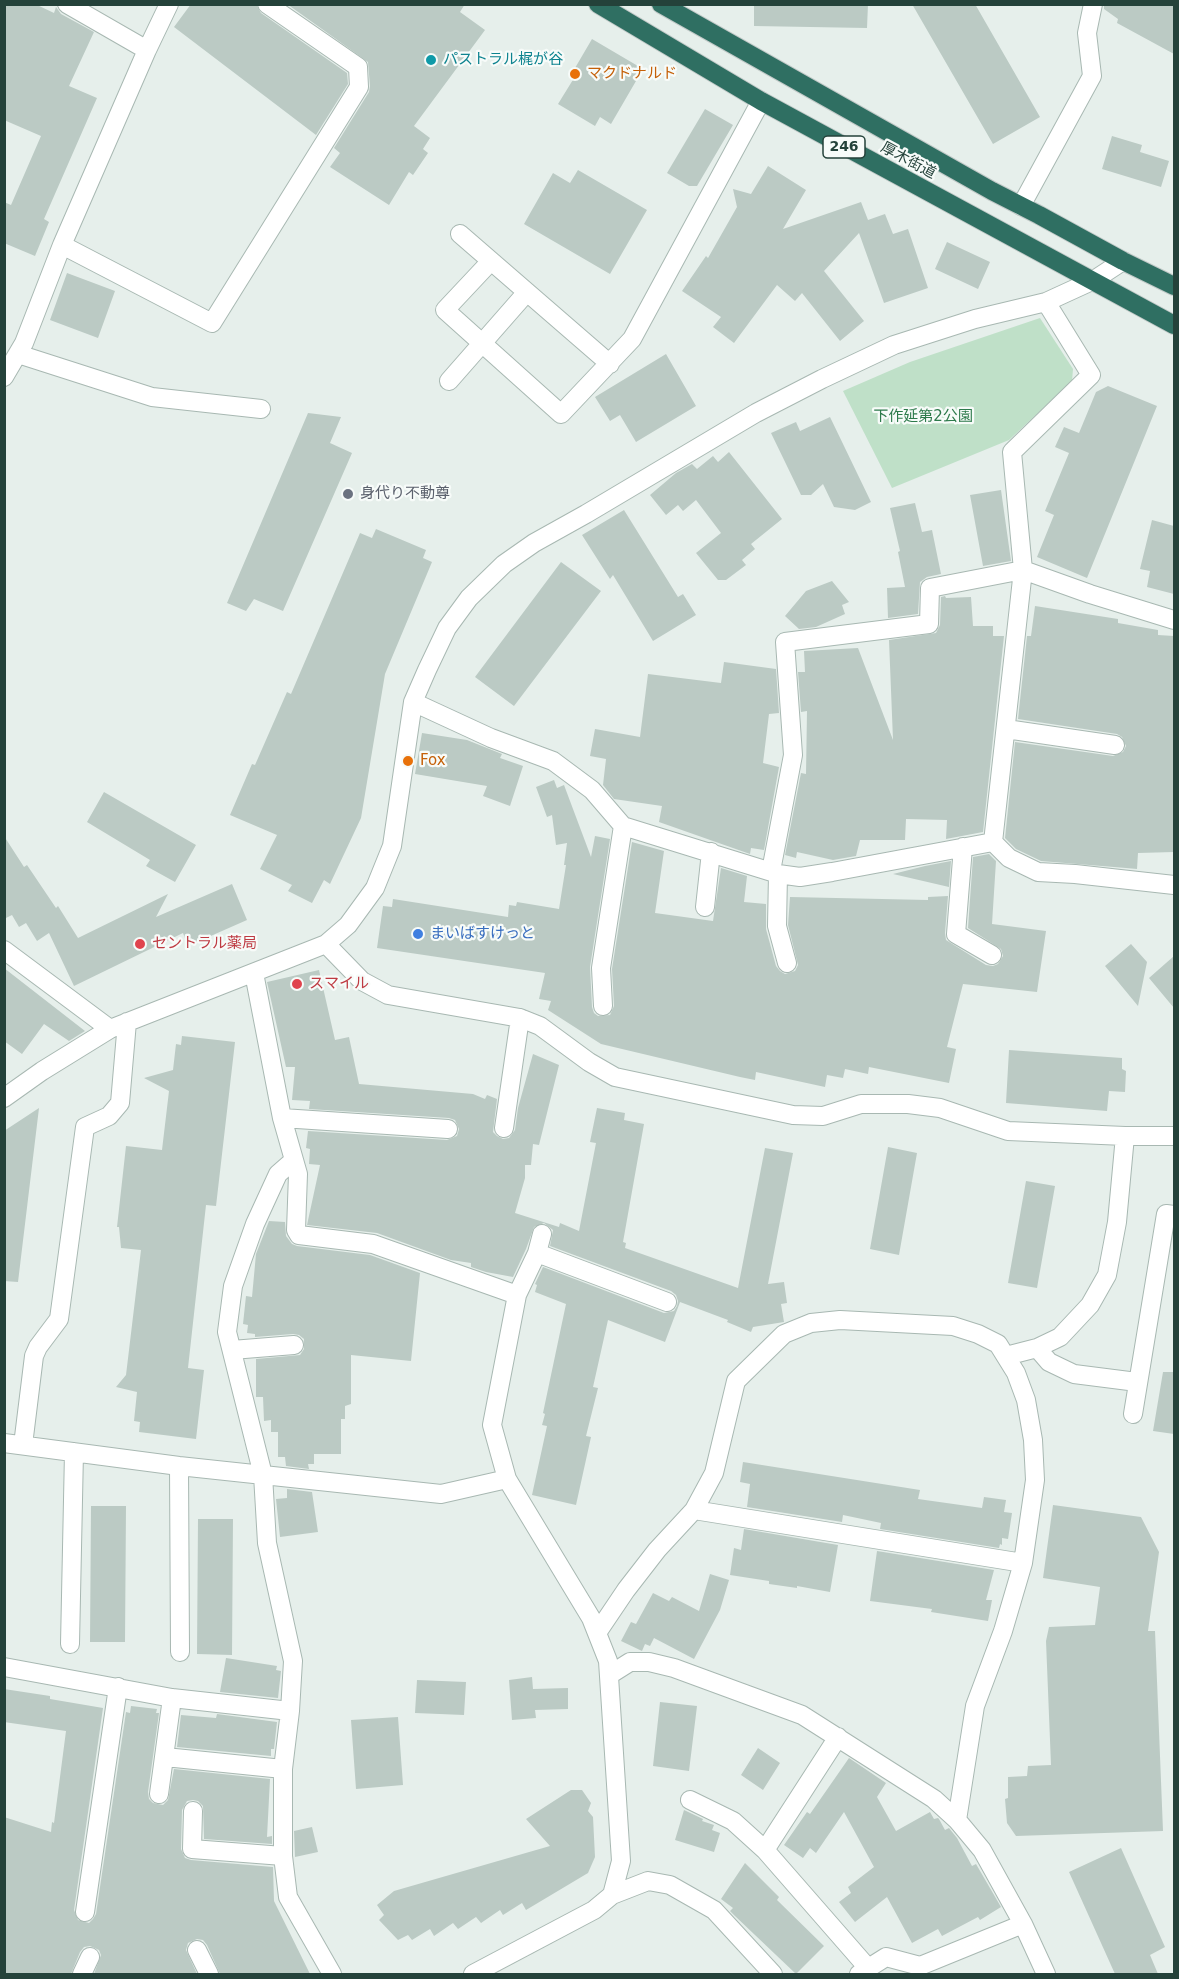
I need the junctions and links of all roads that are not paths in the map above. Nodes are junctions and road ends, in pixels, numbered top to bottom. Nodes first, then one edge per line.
1 (67, 4) edge
2 (169, 4) edge
3 (267, 4) edge
4 (598, 4) edge
5 (661, 4) edge
6 (1093, 4) edge
7 (147, 50) junction
8 (762, 101) junction
9 (1021, 206) junction
10 (460, 234) dead end
11 (62, 245) junction
12 (491, 261) junction
13 (1123, 261) junction
14 (1094, 280) junction
15 (1174, 286) edge
16 (527, 292) junction
17 (1046, 302) junction
18 (1174, 325) edge
19 (482, 343) junction
20 (18, 354) junction
21 (610, 364) junction
22 (4, 377) edge
23 (449, 381) dead end
24 (261, 409) dead end
25 (1023, 570) junction
26 (1174, 620) edge
27 (413, 702) junction
28 (1006, 729) junction
29 (1115, 745) dead end
30 (623, 826) junction
31 (993, 842) junction
32 (963, 847) junction
33 (711, 852) junction
34 (775, 872) junction
35 (1174, 885) edge
36 (705, 907) dead end
37 (326, 944) junction
38 (4, 950) edge
39 (992, 955) dead end
40 (787, 963) dead end
41 (254, 973) junction
42 (603, 1006) dead end
43 (520, 1018) junction
44 (118, 1025) junction
45 (4, 1098) edge
46 (282, 1118) junction
47 (504, 1128) dead end
48 (448, 1129) dead end
49 (1172, 1134) edge
50 (1125, 1136) junction
51 (294, 1160) junction
52 (1174, 1215) edge
53 (543, 1234) dead end
54 (537, 1253) junction
55 (517, 1295) junction
56 (667, 1302) dead end
57 (294, 1345) dead end
58 (1037, 1347) junction
59 (232, 1350) junction
60 (1006, 1356) junction
61 (1137, 1382) junction
62 (1133, 1414) dead end
63 (4, 1443) edge
64 (23, 1445) junction
65 (74, 1452) junction
66 (179, 1466) junction
67 (262, 1475) junction
68 (507, 1479) junction
69 (694, 1510) junction
70 (1023, 1563) junction
71 (597, 1633) junction
72 (70, 1644) dead end
73 (180, 1653) dead end
74 (4, 1667) edge
75 (610, 1674) junction
76 (118, 1687) junction
77 (172, 1698) junction
78 (290, 1711) junction
79 (838, 1737) junction
80 (165, 1757) junction
81 (283, 1769) junction
82 (159, 1794) dead end
83 (690, 1800) dead end
84 (193, 1811) dead end
85 (957, 1820) junction
86 (765, 1850) junction
87 (283, 1856) junction
88 (612, 1895) junction
89 (85, 1912) dead end
90 (1023, 1924) junction
91 (196, 1950) dead end
92 (90, 1957) dead end
93 (863, 1971) edge
94 (82, 1974) edge
95 (209, 1974) edge
96 (332, 1974) edge
97 (473, 1974) edge
98 (773, 1974) edge
99 (1046, 1974) edge

1 - 7 street
2 - 7 street
3 - 11 street
4 - 8 highway, 厚木街道 / 246
5 - 9 highway, 厚木街道 / 246
6 - 9 street
7 - 11 street
8 - 14 highway, 厚木街道 / 246
8 - 21 street
9 - 13 highway, 厚木街道 / 246
10 - 12 street
11 - 20 street
12 - 16 street
12 - 19 street
13 - 14 street
13 - 15 highway, 厚木街道 / 246
14 - 17 street
14 - 18 highway, 厚木街道 / 246
16 - 19 street
16 - 21 street
17 - 25 street
17 - 27 street
19 - 21 street
19 - 23 street
20 - 22 street
20 - 24 street
25 - 26 street
25 - 28 street
25 - 34 street
27 - 30 street
27 - 37 street
28 - 29 street
28 - 31 street
30 - 33 street
30 - 42 street
31 - 32 street
31 - 35 street
32 - 34 street
32 - 39 street
33 - 34 street
33 - 36 street
34 - 40 street
37 - 41 street
37 - 43 street
38 - 44 street
41 - 44 street
41 - 46 street
43 - 47 street
43 - 50 street
44 - 45 street
44 - 64 street
46 - 48 street
46 - 51 street
49 - 50 street
50 - 58 street
51 - 55 street
51 - 59 street
52 - 61 street
53 - 54 street
54 - 55 street
54 - 56 street
55 - 68 street
57 - 59 street
58 - 60 street
58 - 61 street
59 - 67 street
60 - 69 street
60 - 70 street
61 - 62 street
63 - 64 street
64 - 65 street
65 - 66 street
65 - 72 street
66 - 67 street
66 - 73 street
67 - 68 street
67 - 78 street
68 - 71 street
69 - 70 street
69 - 71 street
70 - 85 street
71 - 75 street
74 - 76 street
75 - 79 street
75 - 88 street
76 - 77 street
76 - 89 street
77 - 78 street
77 - 80 street
78 - 81 street
79 - 85 street
79 - 86 street
80 - 81 street
80 - 82 street
81 - 87 street
83 - 86 street
84 - 87 street
85 - 90 street
86 - 93 street
87 - 96 street
88 - 97 street
88 - 98 street
90 - 93 street
90 - 99 street
91 - 95 street
92 - 94 street

